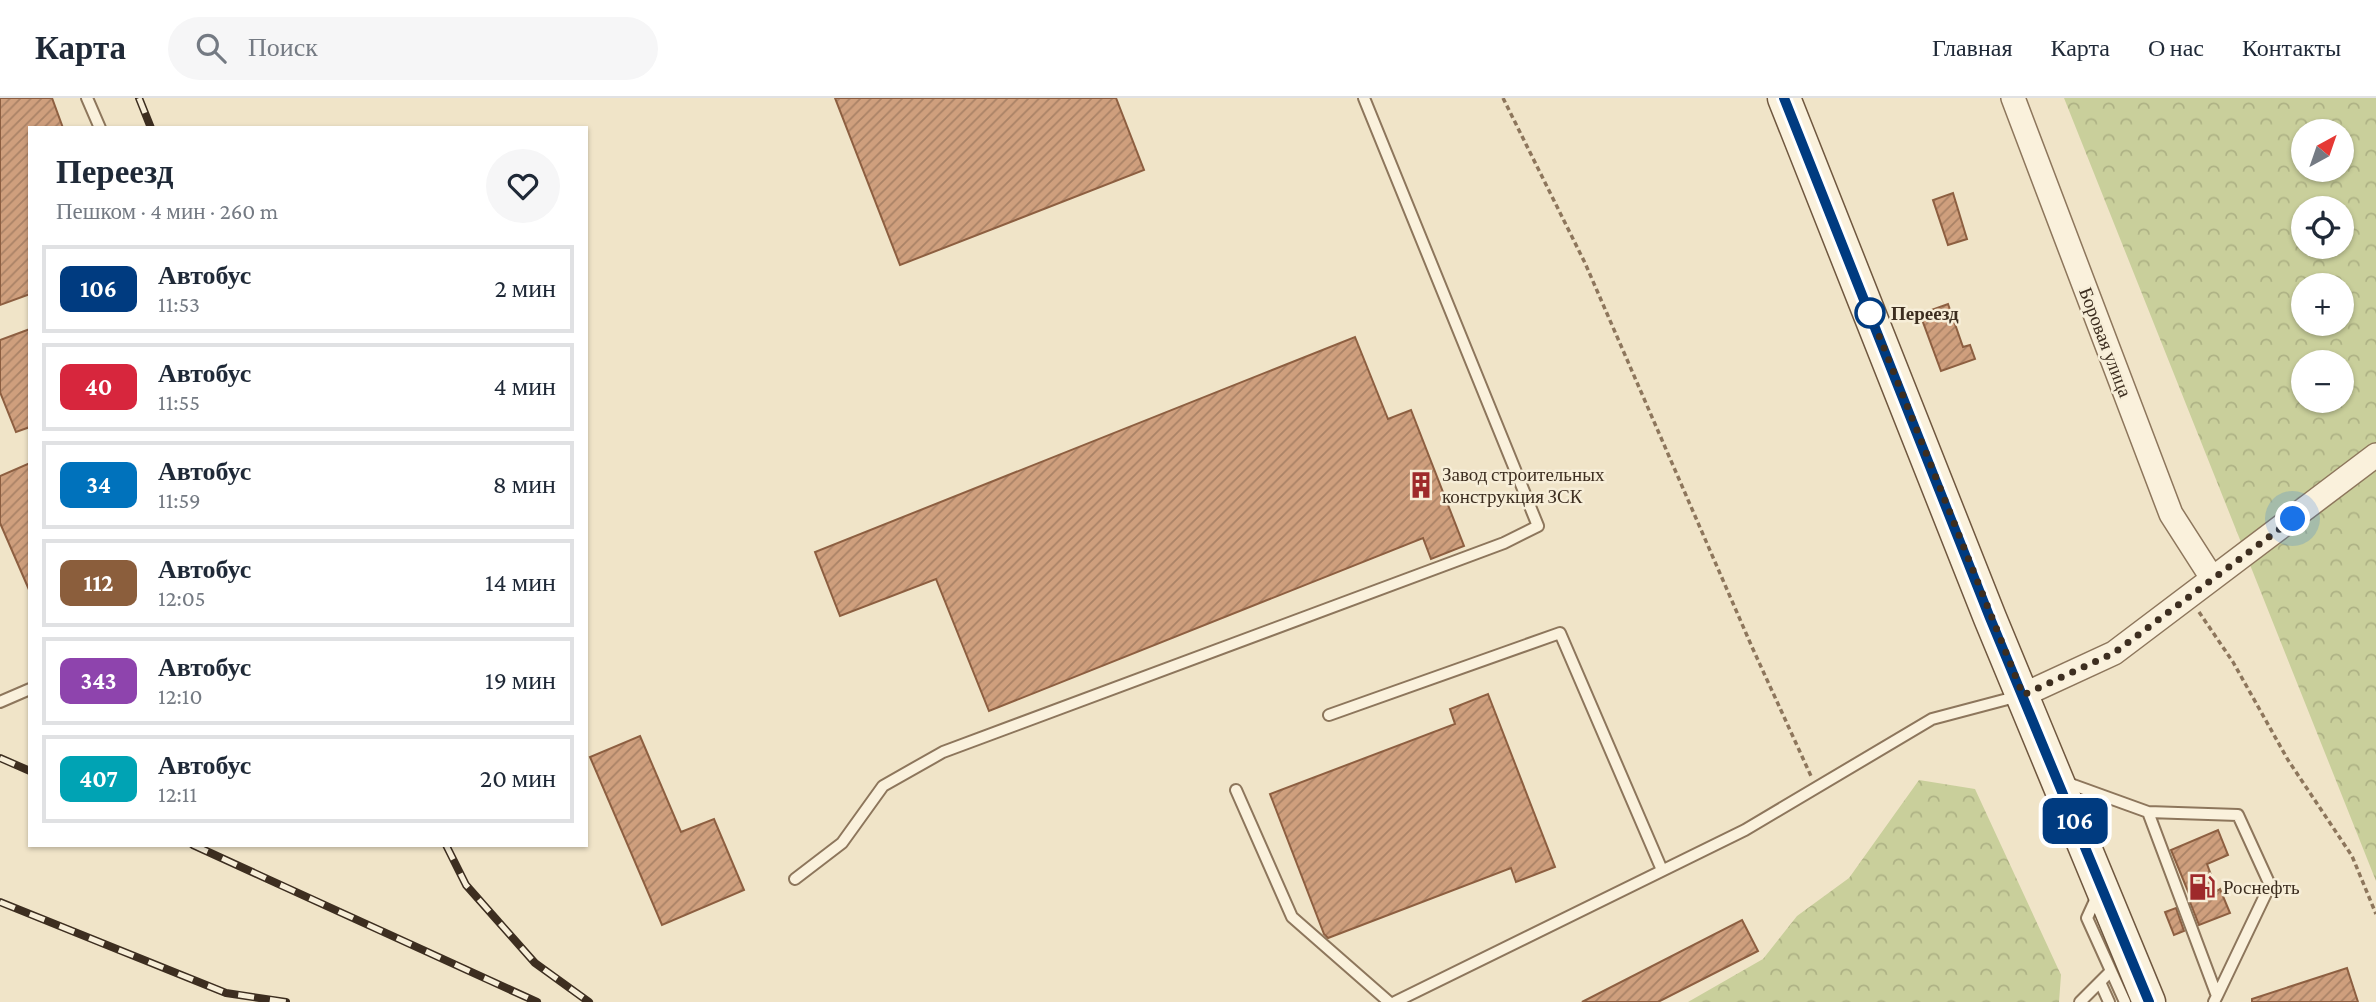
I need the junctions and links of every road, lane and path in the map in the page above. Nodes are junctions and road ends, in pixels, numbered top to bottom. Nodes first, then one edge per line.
1 (88, 98) edge
2 (1364, 98) edge
3 (1503, 98) edge
4 (1784, 98) edge
5 (2013, 98) edge
6 (99, 126) edge
7 (2376, 455) edge
8 (2212, 578) junction
9 (2183, 601) junction
10 (28, 690) edge
11 (2023, 695) junction
12 (0, 702) edge
13 (1329, 715) dead end
14 (2058, 779) junction
15 (1816, 788) junction
16 (1236, 790) dead end
17 (2148, 812) junction
18 (1662, 870) junction
19 (795, 879) dead end
20 (2102, 885) junction
21 (2376, 914) edge
22 (2111, 971) junction
23 (2100, 982) junction
24 (2215, 999) edge
25 (1389, 1002) edge
26 (1395, 1002) edge
27 (2080, 1002) edge
28 (2109, 1002) edge
29 (2125, 1002) edge
30 (2149, 1002) edge

1 - 6 lane
2 - 19 lane
3 - 15 path
4 - 11 main road
5 - 8 street, Боровая улица
7 - 8 street
8 - 9 street
9 - 11 street
9 - 21 path
10 - 12 lane
11 - 14 main road
11 - 15 lane
13 - 18 lane
14 - 17 lane
14 - 20 main road
15 - 18 lane
16 - 25 lane
17 - 24 lane
17 - 24 lane
18 - 26 lane
20 - 22 lane
20 - 30 main road
22 - 23 lane
22 - 29 lane
23 - 27 lane
23 - 28 lane

